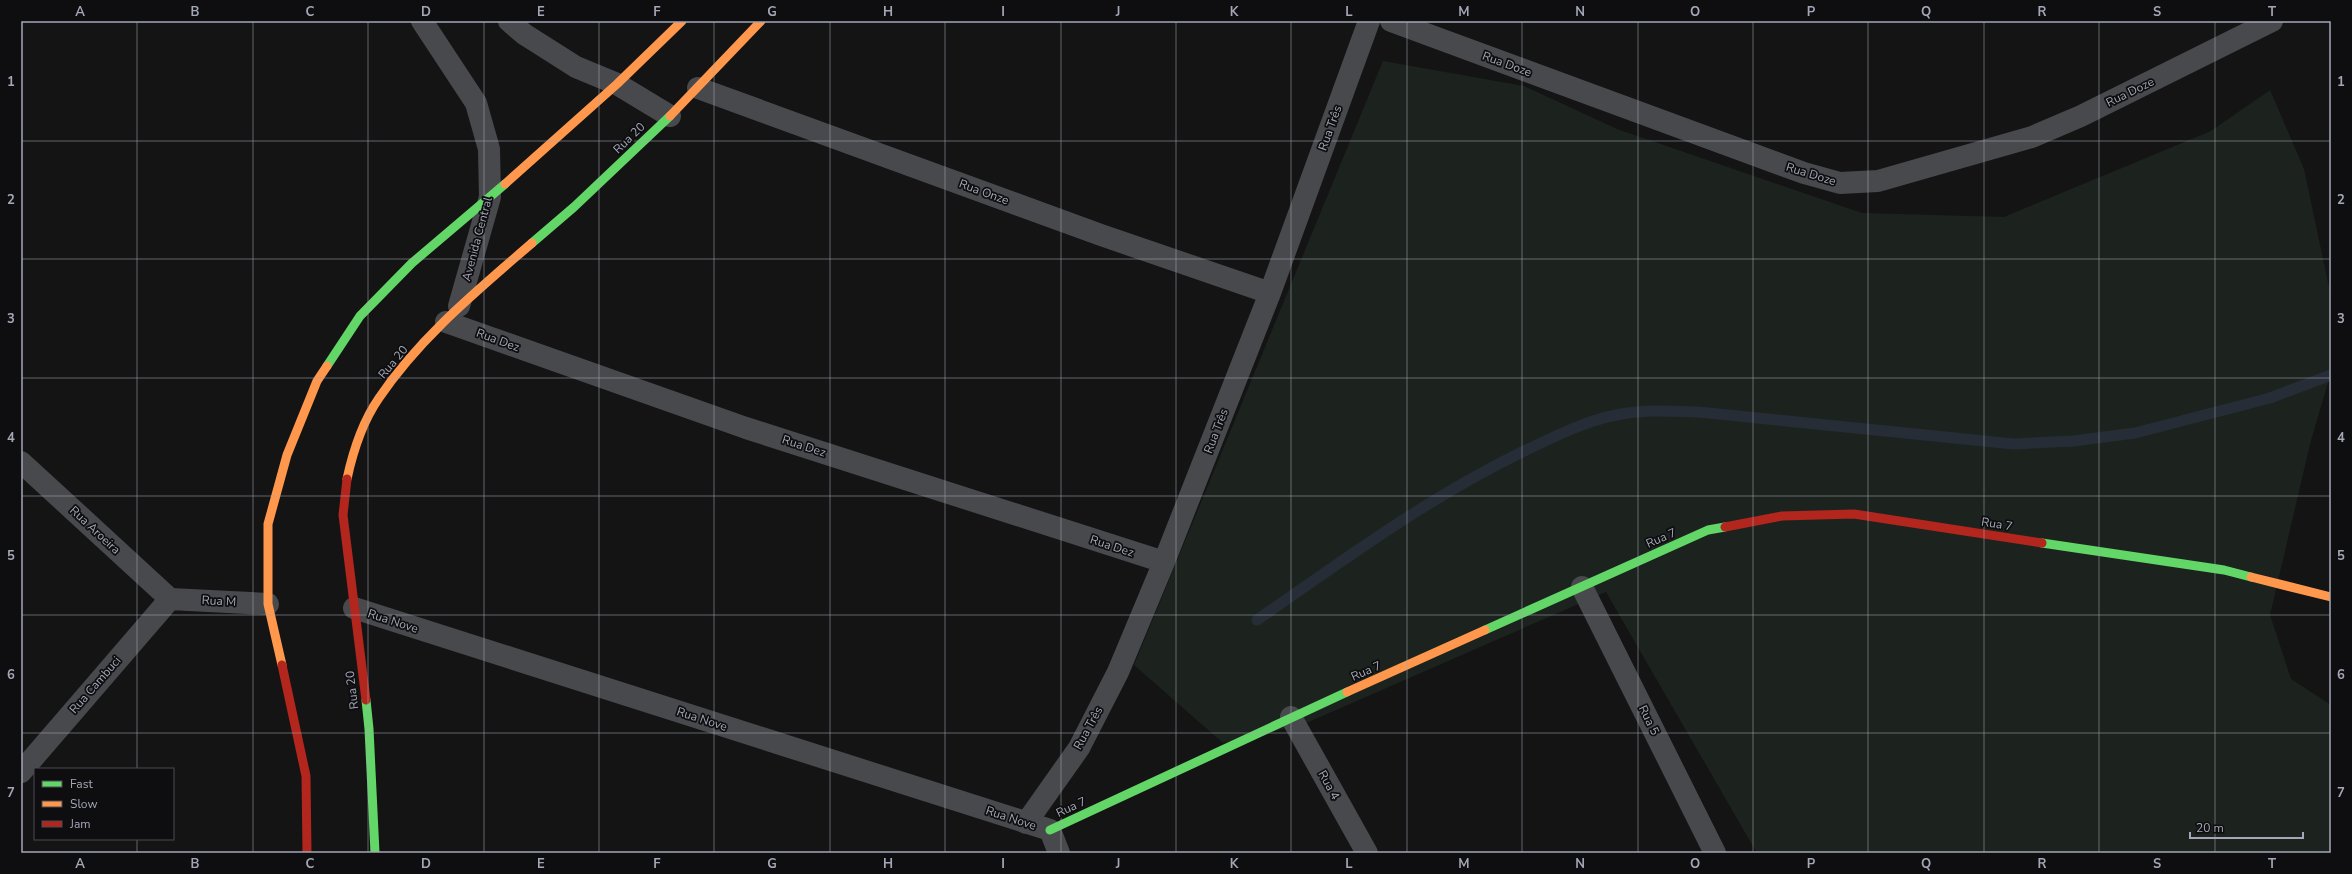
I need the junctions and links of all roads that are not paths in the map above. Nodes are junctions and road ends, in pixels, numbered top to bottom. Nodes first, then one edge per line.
1 (422, 21) edge
2 (509, 21) edge
3 (682, 21) edge
4 (761, 21) edge
5 (1369, 21) edge
6 (1391, 21) edge
7 (2272, 21) edge
8 (617, 84) junction
9 (698, 88) junction
10 (670, 116) junction
11 (490, 198) junction
12 (1270, 293) junction
13 (453, 314) junction
14 (21, 462) edge
15 (1164, 562) junction
16 (1582, 587) junction
17 (2331, 597) edge
18 (170, 599) junction
19 (268, 604) junction
20 (354, 608) junction
21 (1291, 717) junction
22 (21, 772) edge
23 (1026, 823) junction
24 (1050, 830) junction
25 (307, 853) edge
26 (375, 853) edge
27 (1059, 853) edge
28 (1367, 853) edge
29 (1715, 853) edge

1 - 11 street, Avenida Central
2 - 8 street
3 - 8 street
4 - 9 street, Rua 20
5 - 12 street, Rua Três
6 - 7 street, Rua Doze
8 - 10 street
8 - 11 street
9 - 10 street, Rua 20
9 - 12 street, Rua Onze
10 - 13 street, Rua 20
11 - 13 street, Avenida Central
11 - 19 street
12 - 15 street, Rua Três
13 - 15 street, Rua Dez
13 - 20 street, Rua 20
14 - 18 street, Rua Aroeira
15 - 23 street, Rua Três
16 - 17 street, Rua 7
16 - 21 street, Rua 7
16 - 29 street, Rua 5
18 - 19 street, Rua M
18 - 22 street, Rua Cambuci
19 - 25 street
20 - 23 street, Rua Nove
20 - 26 street, Rua 20
21 - 24 street, Rua 7
21 - 28 street, Rua 4
23 - 24 street, Rua Nove
24 - 27 street

